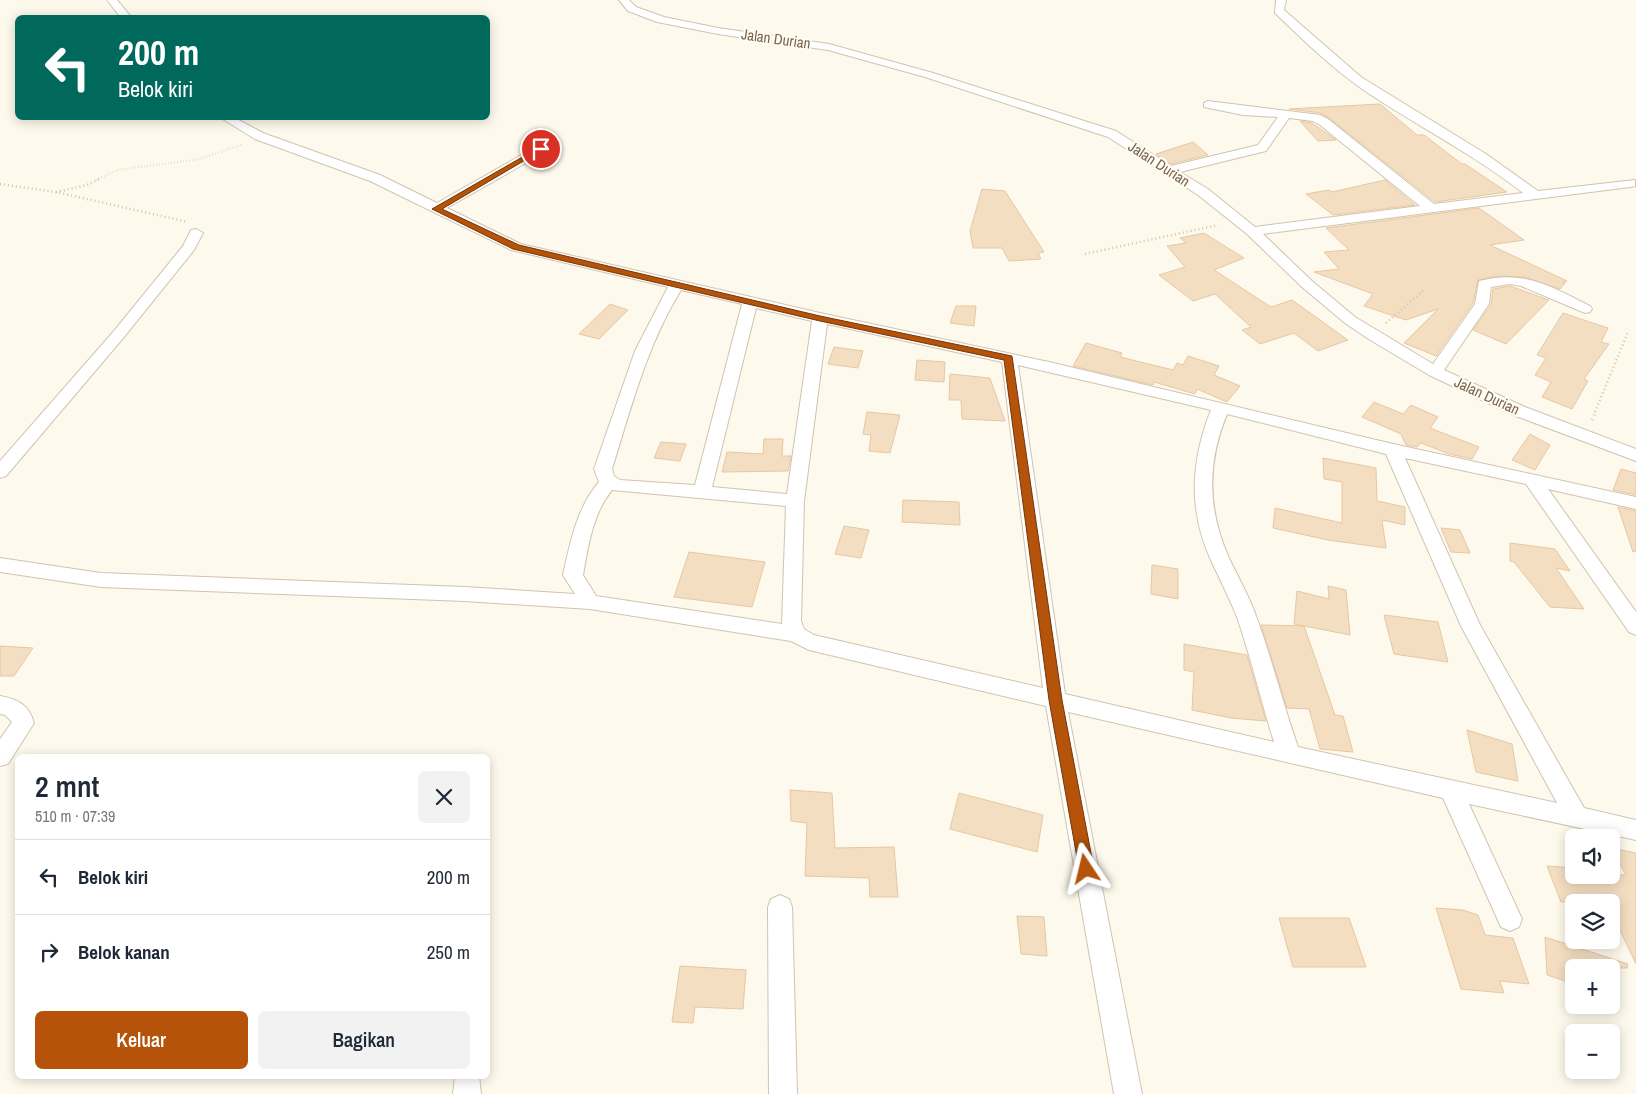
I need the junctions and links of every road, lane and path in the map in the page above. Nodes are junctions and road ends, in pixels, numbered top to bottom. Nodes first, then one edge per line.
1 (112, 0) edge
2 (624, 0) edge
3 (1281, 0) edge
4 (124, 15) edge
5 (1208, 105) dead end
6 (1286, 114) junction
7 (231, 120) edge
8 (259, 136) junction
9 (541, 149) dead end
10 (1170, 170) junction
11 (1630, 183) dead end
12 (0, 184) edge
13 (56, 192) junction
14 (1536, 196) junction
15 (1431, 208) junction
16 (436, 209) junction
17 (1238, 220) junction
18 (1252, 231) junction
19 (196, 233) joint
20 (1085, 254) dead end
21 (677, 285) junction
22 (1423, 291) dead end
23 (750, 302) junction
24 (1585, 309) dead end
25 (820, 318) junction
26 (1628, 332) dead end
27 (1372, 335) junction
28 (1009, 358) junction
29 (1435, 372) junction
30 (1221, 407) junction
31 (1585, 437) junction
32 (1393, 450) junction
33 (1636, 455) edge
34 (0, 472) edge
35 (1532, 479) junction
36 (608, 483) junction
37 (702, 492) junction
38 (795, 501) junction
39 (1636, 503) edge
40 (0, 565) edge
41 (590, 602) junction
42 (1636, 627) edge
43 (795, 634) junction
44 (1056, 700) junction
45 (0, 705) edge
46 (1288, 755) junction
47 (0, 757) edge
48 (1452, 792) junction
49 (1577, 818) junction
50 (1636, 830) edge
51 (780, 908) dead end
52 (1510, 919) dead end
53 (783, 1094) edge
54 (1128, 1094) edge

1 - 4 street
2 - 10 street, Jalan Durian
3 - 14 street
5 - 6 street
6 - 10 street
6 - 15 street
7 - 8 street
8 - 13 path
8 - 16 street
9 - 16 street
10 - 17 street, Jalan Durian
11 - 14 street
12 - 13 path
13 - 19 path
14 - 15 street
15 - 18 street
16 - 21 street
17 - 18 street, Jalan Durian
17 - 20 path
18 - 27 street, Jalan Durian
19 - 34 street
21 - 23 street
21 - 36 street
22 - 27 path
23 - 25 street
23 - 37 street
24 - 29 street
25 - 28 street
25 - 38 street
26 - 31 path
27 - 29 street, Jalan Durian
28 - 30 street
28 - 44 street
29 - 31 street, Jalan Durian
30 - 32 street
30 - 46 street
31 - 33 street, Jalan Durian
32 - 35 street
32 - 49 street
35 - 39 street
35 - 42 street
36 - 37 street
36 - 41 street
37 - 38 street
38 - 43 street
40 - 41 street
41 - 43 street
43 - 44 street
44 - 46 street
44 - 54 street
45 - 47 street
46 - 48 street
48 - 49 street
48 - 52 street
49 - 50 street
51 - 53 street

